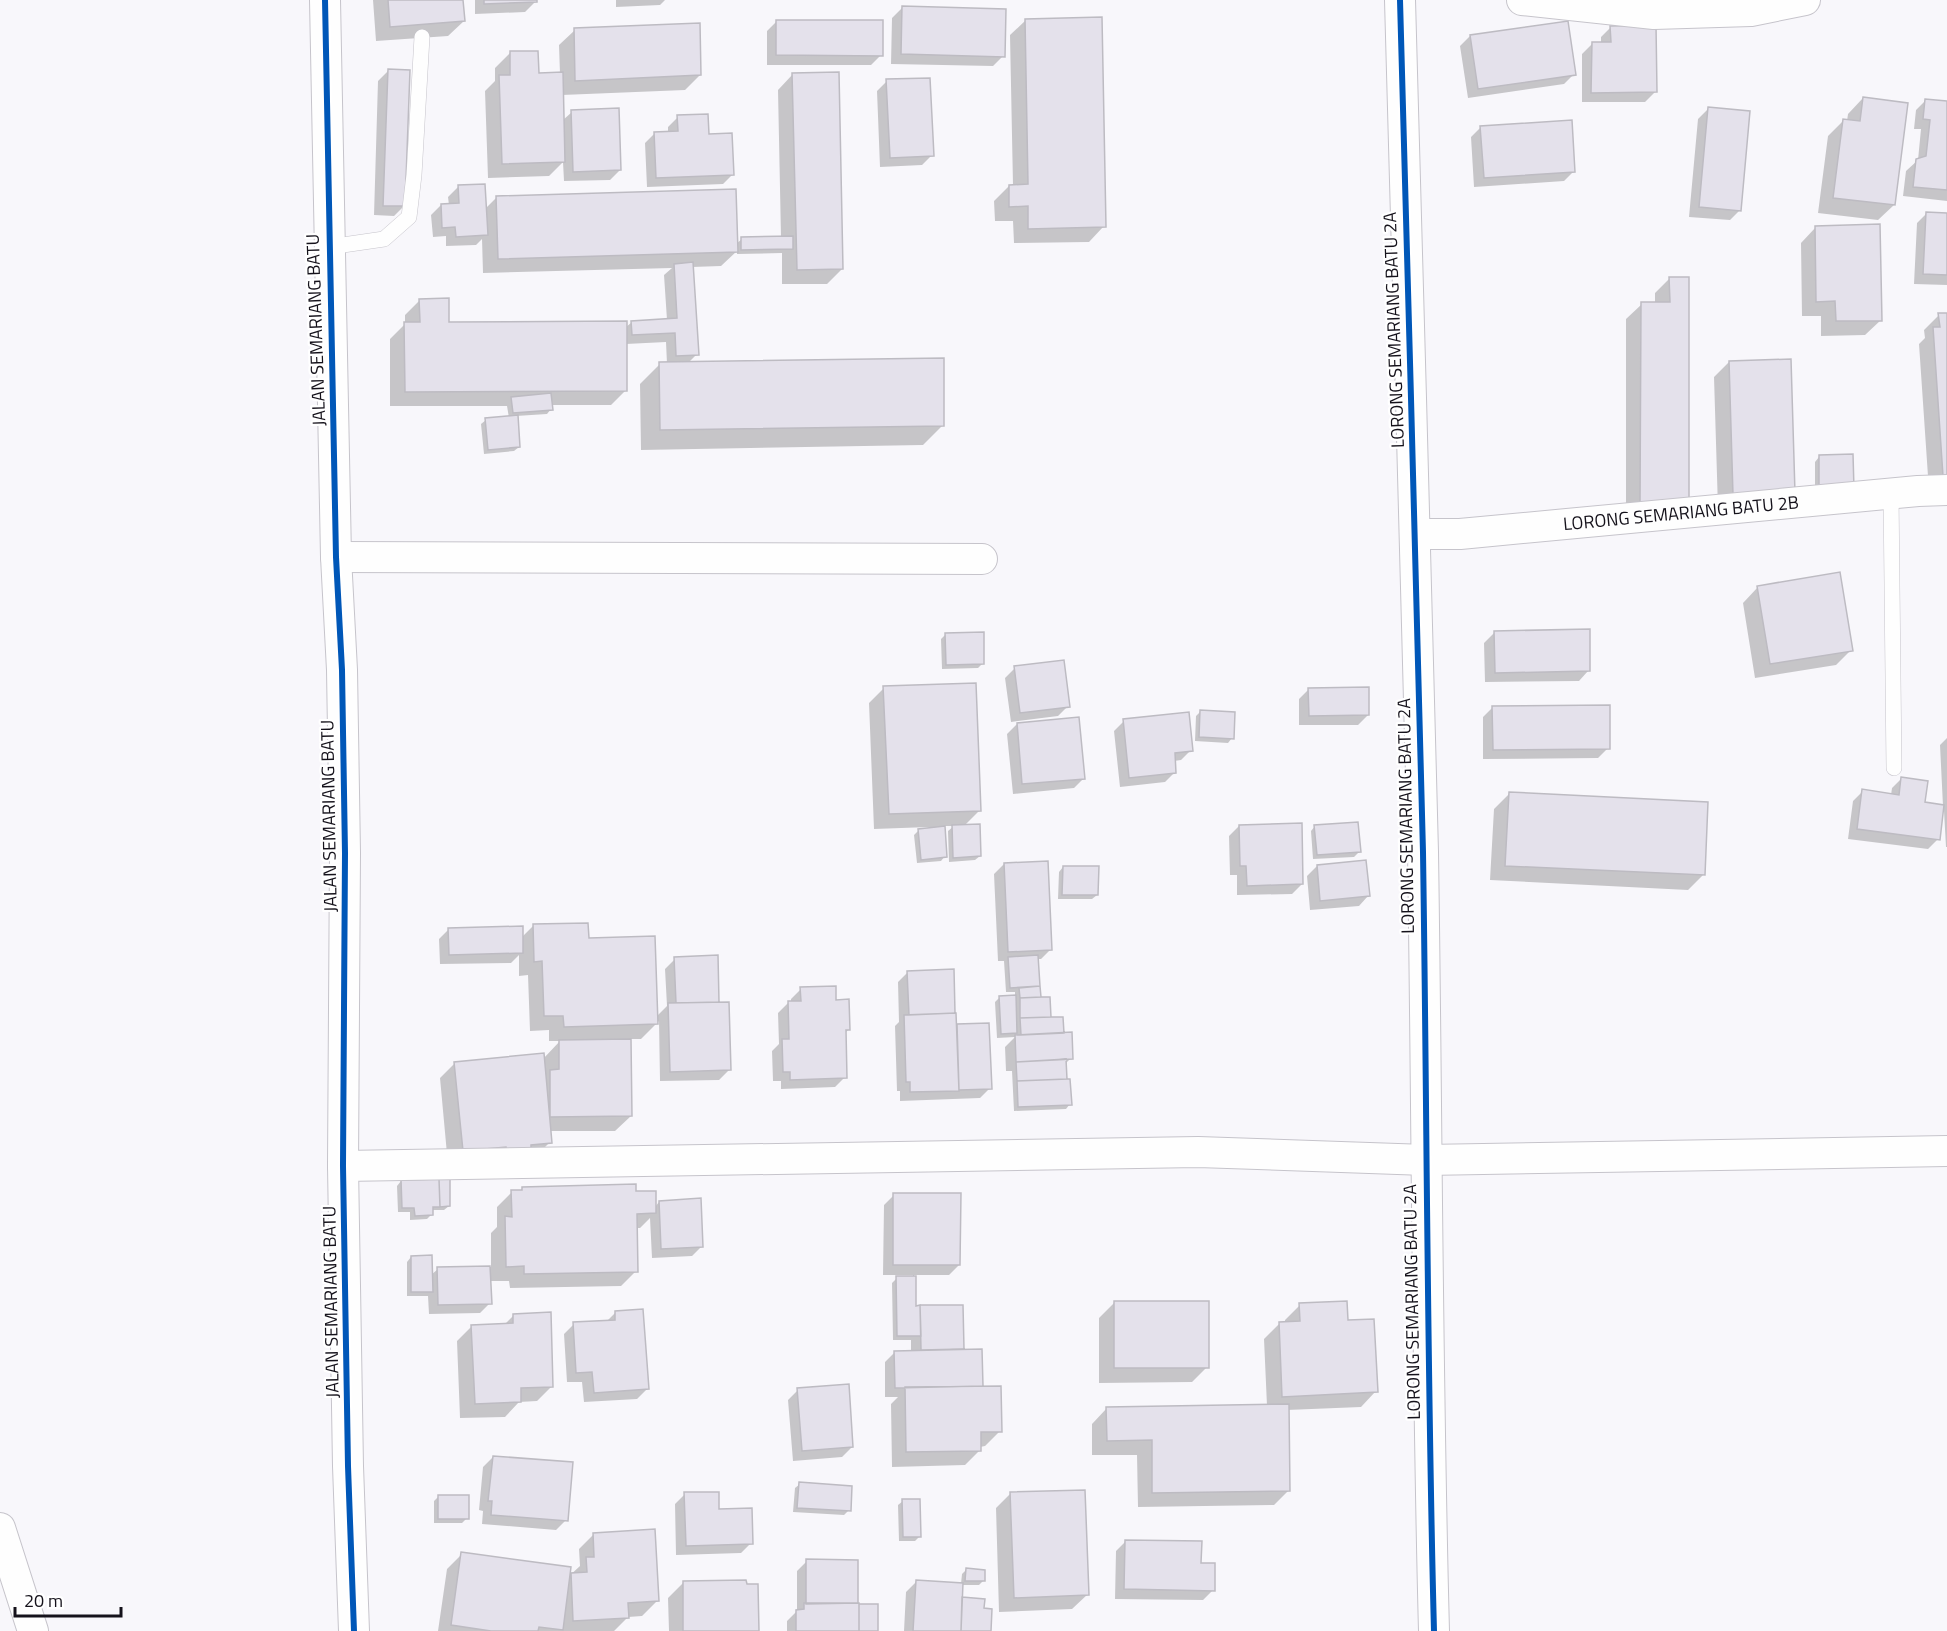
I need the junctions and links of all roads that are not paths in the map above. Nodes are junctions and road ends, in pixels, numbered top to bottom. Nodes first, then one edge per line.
1 (325, 0) edge
2 (1400, 0) edge
3 (1522, 0) edge
4 (1805, 0) edge
5 (422, 37) dead end
6 (329, 247) junction
7 (1947, 490) edge
8 (1891, 493) junction
9 (1415, 534) junction
10 (336, 557) junction
11 (982, 559) dead end
12 (1894, 768) dead end
13 (1947, 1151) edge
14 (1426, 1160) junction
15 (343, 1166) junction
16 (0, 1528) edge
17 (33, 1631) edge
18 (354, 1631) edge
19 (1434, 1631) edge

1 - 6 street, JALAN SEMARIANG BATU
2 - 9 street, LORONG SEMARIANG BATU 2A
3 - 4 street
5 - 6 lane
6 - 10 street, JALAN SEMARIANG BATU
7 - 8 street, LORONG SEMARIANG BATU 2B
8 - 9 street, LORONG SEMARIANG BATU 2B
8 - 12 lane
9 - 14 street, LORONG SEMARIANG BATU 2A
10 - 11 street
10 - 15 street, JALAN SEMARIANG BATU
13 - 14 street
14 - 15 street
14 - 19 street, LORONG SEMARIANG BATU 2A
15 - 18 street, JALAN SEMARIANG BATU
16 - 17 street

